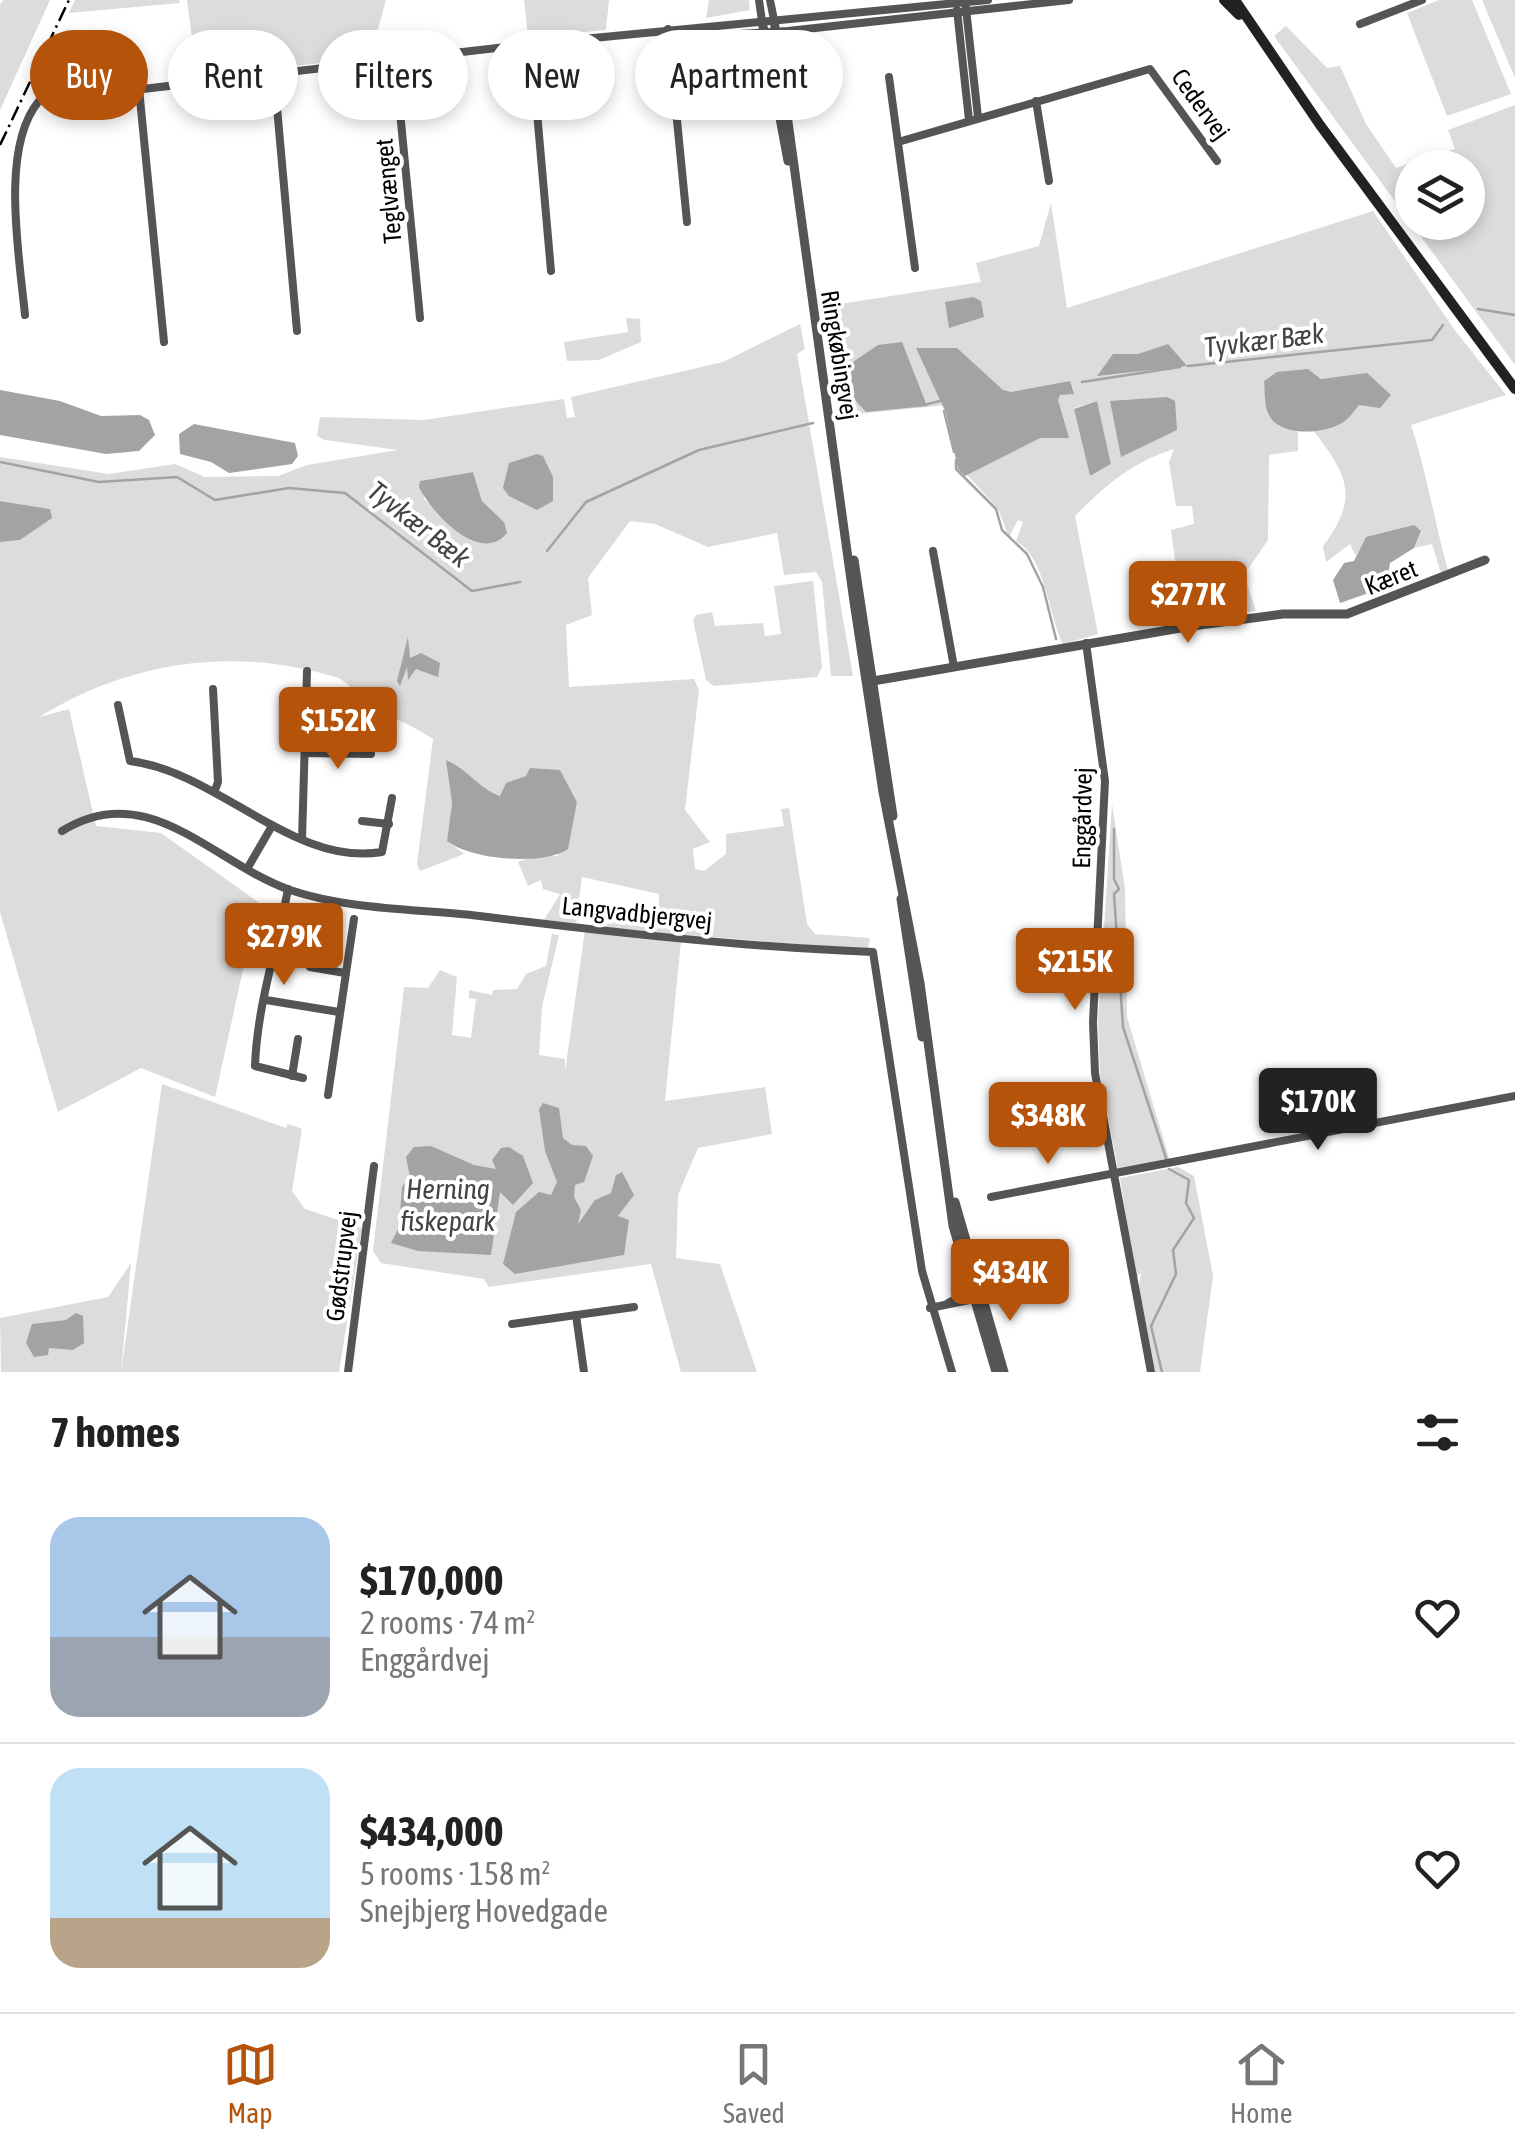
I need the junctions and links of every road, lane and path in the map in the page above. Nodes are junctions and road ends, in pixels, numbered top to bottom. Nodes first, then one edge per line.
1 (759, 0) edge
2 (770, 0) edge
3 (988, 0) edge
4 (1069, 0) edge
5 (1224, 0) edge
6 (1235, 0) edge
7 (1422, 0) edge
8 (961, 1) edge
9 (962, 14) junction
10 (1360, 24) dead end
11 (769, 26) junction
12 (1250, 26) junction
13 (668, 29) junction
14 (615, 35) edge
15 (889, 77) dead end
16 (1036, 101) junction
17 (30, 109) edge
18 (973, 119) junction
19 (142, 120) edge
20 (278, 120) edge
21 (401, 120) edge
22 (537, 120) edge
23 (898, 142) junction
24 (1217, 161) dead end
25 (1049, 181) dead end
26 (686, 222) dead end
27 (915, 268) dead end
28 (551, 271) dead end
29 (25, 314) dead end
30 (420, 318) dead end
31 (297, 331) dead end
32 (164, 342) dead end
33 (1515, 389) edge
34 (848, 543) junction
35 (932, 551) dead end
36 (1485, 560) dead end
37 (1086, 643) junction
38 (954, 667) junction
39 (307, 670) dead end
40 (873, 680) junction
41 (213, 689) dead end
42 (214, 701) junction
43 (202, 702) dead end
44 (118, 705) dead end
45 (122, 725) junction
46 (110, 728) dead end
47 (341, 741) dead end
48 (305, 752) junction
49 (341, 753) junction
50 (370, 754) dead end
51 (214, 790) junction
52 (392, 798) dead end
53 (362, 821) dead end
54 (389, 824) junction
55 (272, 826) junction
56 (62, 831) dead end
57 (302, 839) junction
58 (894, 843) junction
59 (246, 869) junction
60 (288, 889) junction
61 (354, 919) dead end
62 (340, 930) dead end
63 (352, 932) junction
64 (310, 967) dead end
65 (345, 973) junction
66 (266, 1000) junction
67 (338, 1012) junction
68 (298, 1039) dead end
69 (292, 1076) junction
70 (303, 1078) dead end
71 (319, 1081) dead end
72 (330, 1083) junction
73 (328, 1094) dead end
74 (1515, 1096) edge
75 (374, 1166) dead end
76 (1113, 1174) junction
77 (948, 1180) junction
78 (991, 1198) dead end
79 (973, 1294) junction
80 (634, 1307) dead end
81 (930, 1308) junction
82 (576, 1315) junction
83 (512, 1324) dead end
84 (348, 1372) edge
85 (584, 1372) edge
86 (952, 1372) edge
87 (996, 1372) edge
88 (1004, 1372) edge
89 (1151, 1372) edge

1 - 11 street, Ringkøbingvej
2 - 11 street, Ringkøbingvej
3 - 8 street
4 - 9 street
5 - 12 main road
6 - 12 main road
7 - 10 street
8 - 9 street
8 - 11 street
9 - 11 street
9 - 18 street
11 - 13 street
11 - 34 street, Ringkøbingvej
12 - 33 main road
13 - 14 street
13 - 26 street
15 - 23 street
16 - 18 street, Cedervej
16 - 24 street, Cedervej
16 - 25 street
17 - 29 street
18 - 23 street, Cedervej
19 - 32 street
20 - 31 street
21 - 30 street, Teglvænget
22 - 28 street
23 - 27 street
34 - 40 street, Ringkøbingvej
34 - 58 street, Ringkøbingvej
35 - 38 street
36 - 37 street, Kæret
37 - 38 street, Kæret
37 - 76 street, Enggårdvej
38 - 40 street, Kæret
39 - 48 street
40 - 58 street, Ringkøbingvej
41 - 42 street
42 - 43 street
42 - 51 street
44 - 45 street
45 - 46 street
45 - 51 street
47 - 49 street
48 - 49 street
48 - 57 street
49 - 50 street
51 - 55 street
52 - 54 street
53 - 54 street
54 - 57 street
55 - 57 street
55 - 59 street
56 - 59 street, Langvadbjergvej
58 - 77 street, Ringkøbingvej
59 - 60 street, Langvadbjergvej
60 - 66 street
60 - 81 street, Langvadbjergvej
61 - 63 street
62 - 63 street
63 - 65 street
64 - 65 street
65 - 67 street
66 - 67 street
66 - 69 street
67 - 72 street
68 - 69 street
69 - 70 street
71 - 72 street
72 - 73 street
74 - 76 street
75 - 84 street, Gødstrupvej
76 - 78 street
76 - 89 street, Enggårdvej
77 - 79 street, Ringkøbingvej
77 - 79 street, Ringkøbingvej
79 - 81 street
79 - 87 street
79 - 88 street
80 - 82 street
81 - 86 street, Langvadbjergvej
82 - 83 street
82 - 85 street

